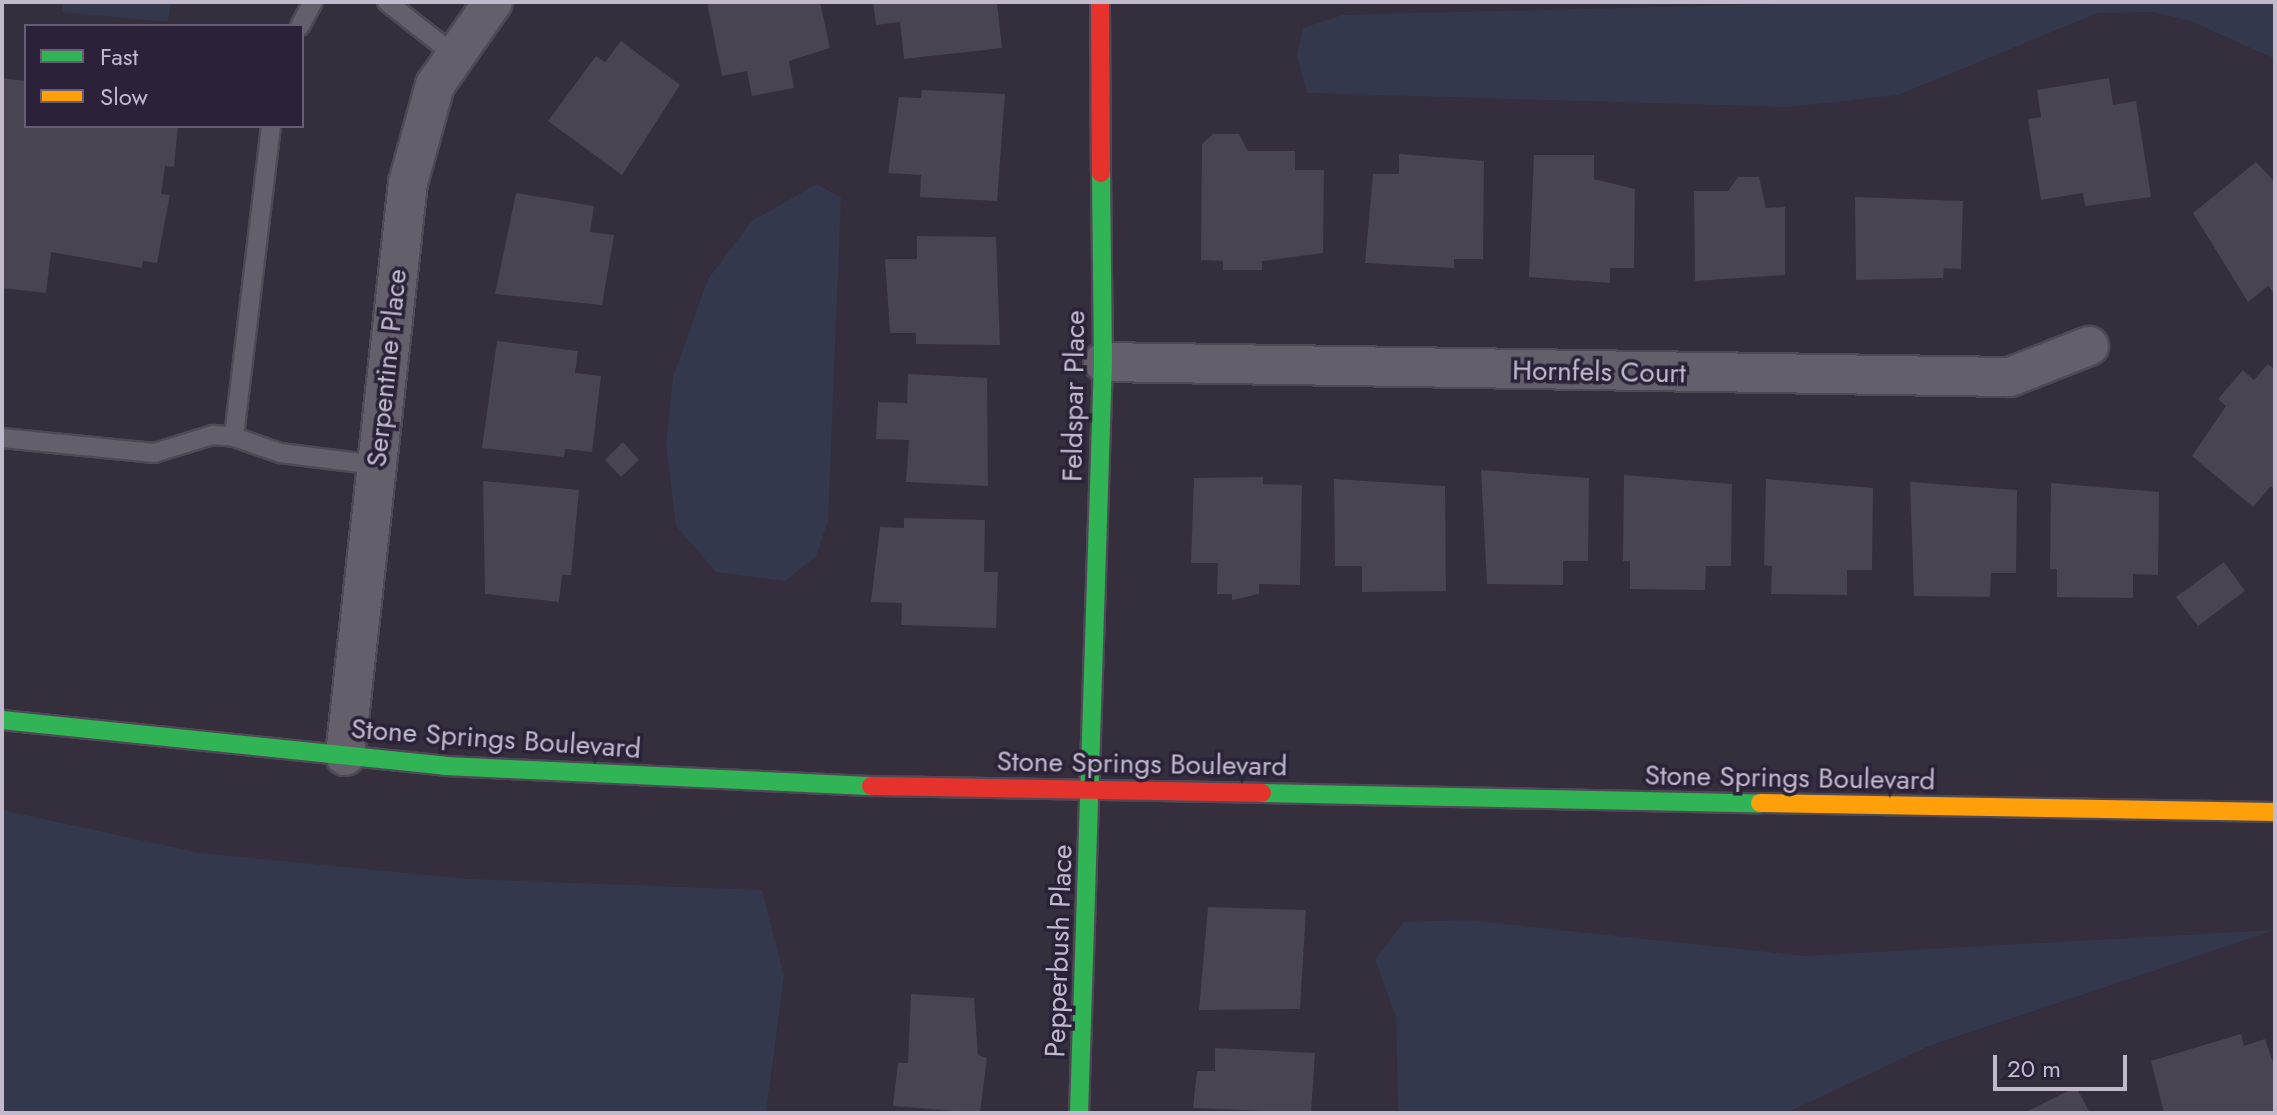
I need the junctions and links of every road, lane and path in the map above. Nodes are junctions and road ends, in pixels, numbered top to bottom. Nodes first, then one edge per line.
1 (313, 2) edge
2 (387, 2) edge
3 (493, 2) edge
4 (1100, 2) edge
5 (301, 24) edge
6 (452, 53) junction
7 (271, 128) edge
8 (2089, 346) dead end
9 (1103, 362) junction
10 (234, 437) junction
11 (2, 438) edge
12 (376, 465) junction
13 (5, 715) edge
14 (345, 756) junction
15 (1093, 792) junction
16 (2275, 812) edge
17 (1079, 1113) edge

1 - 5 lane
2 - 6 lane
3 - 6 street, Serpentine Place
4 - 9 street, Feldspar Place
6 - 12 street, Serpentine Place
7 - 10 lane
8 - 9 street, Hornfels Court
9 - 15 street, Feldspar Place
10 - 11 lane
10 - 12 lane
12 - 14 street, Serpentine Place
13 - 14 street, Stone Springs Boulevard
14 - 15 street, Stone Springs Boulevard
15 - 16 street, Stone Springs Boulevard
15 - 17 street, Pepperbush Place

